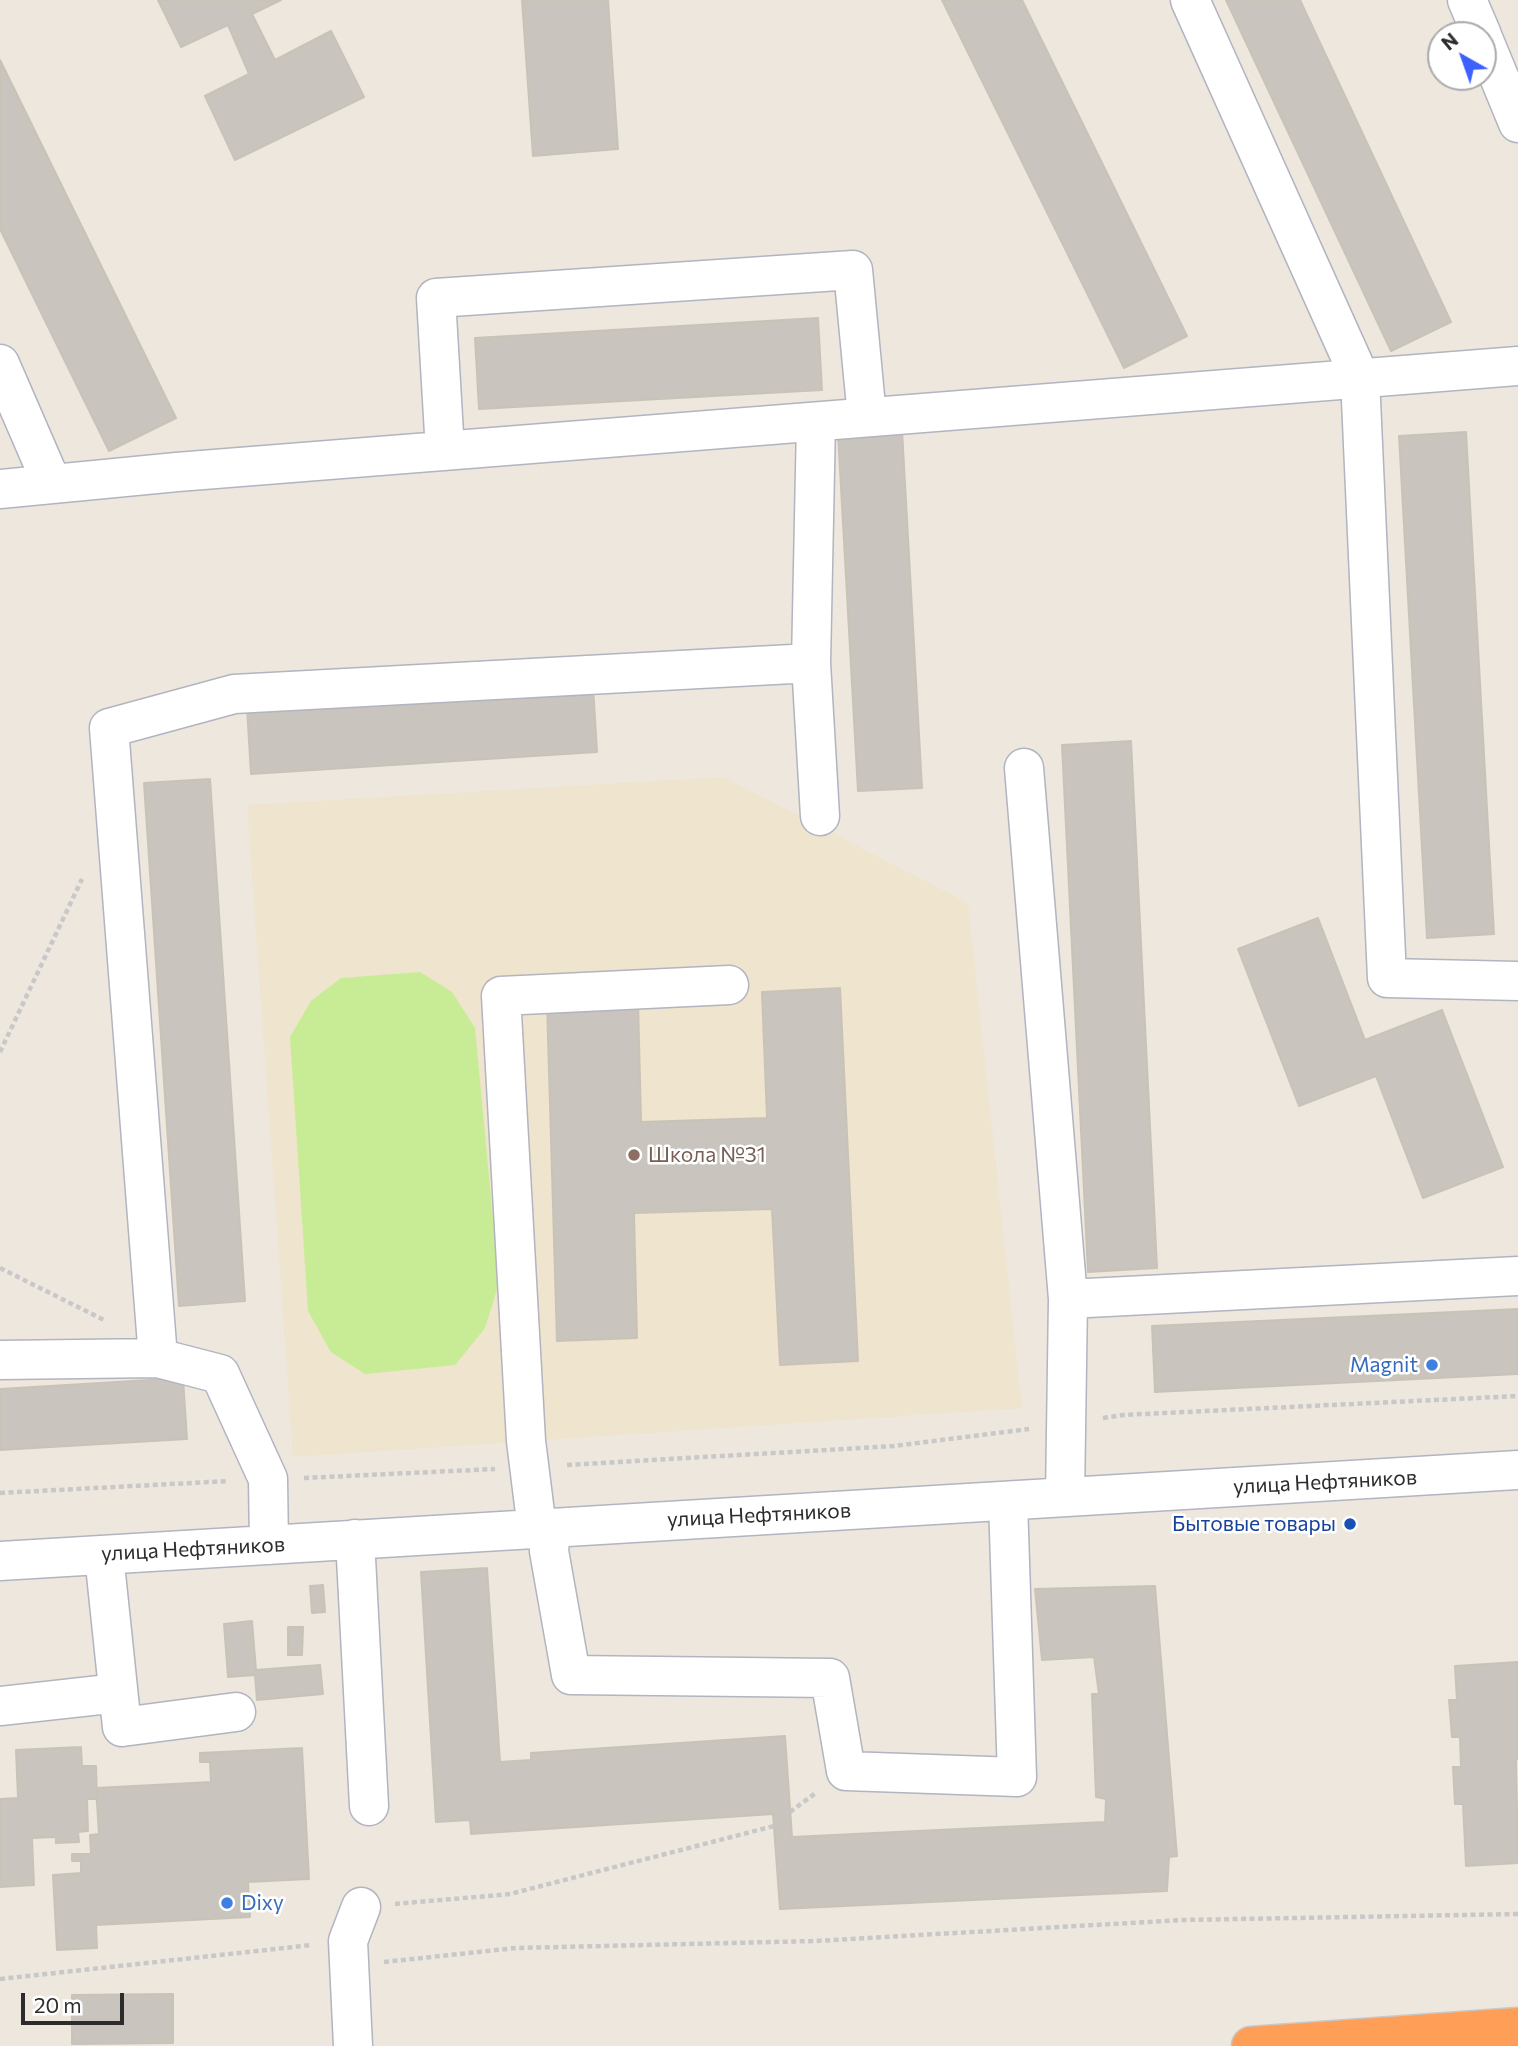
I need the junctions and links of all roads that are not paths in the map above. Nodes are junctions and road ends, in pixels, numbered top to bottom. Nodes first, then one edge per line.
1 (1190, 0) edge
2 (1467, 0) edge
3 (1476, 21) edge
4 (1497, 72) edge
5 (1518, 123) edge
6 (0, 365) edge
7 (1518, 366) edge
8 (1360, 379) junction
9 (867, 417) junction
10 (816, 422) junction
11 (445, 451) junction
12 (52, 484) junction
13 (0, 489) edge
14 (811, 663) junction
15 (1024, 768) dead end
16 (820, 816) dead end
17 (1518, 981) edge
18 (729, 985) dead end
19 (1518, 1276) edge
20 (1068, 1299) junction
21 (158, 1357) junction
22 (0, 1360) edge
23 (1518, 1470) edge
24 (1065, 1497) junction
25 (1007, 1501) junction
26 (544, 1528) junction
27 (355, 1539) junction
28 (269, 1545) junction
29 (104, 1555) junction
30 (0, 1561) edge
31 (118, 1693) junction
32 (0, 1706) edge
33 (236, 1712) dead end
34 (369, 1806) dead end
35 (352, 1938) road end
36 (1518, 2027) edge
37 (353, 2046) edge
38 (1251, 2046) edge

1 - 8 street
2 - 3 street
4 - 5 street
6 - 12 street
7 - 8 street
8 - 9 street
8 - 17 street
9 - 10 street
9 - 11 street
10 - 11 street
10 - 14 street
11 - 12 street
12 - 13 street
14 - 16 street
14 - 21 street
15 - 20 street
18 - 26 street
19 - 20 street
20 - 24 street
21 - 22 street
21 - 28 street
23 - 24 street, улица Нефтяников
24 - 25 street, улица Нефтяников
25 - 26 street, улица Нефтяников
25 - 26 street
26 - 27 street, улица Нефтяников
27 - 28 street, улица Нефтяников
27 - 34 street
28 - 29 street, улица Нефтяников
29 - 30 street, улица Нефтяников
29 - 31 street
31 - 32 street
31 - 33 street
35 - 37 street
36 - 38 highway

